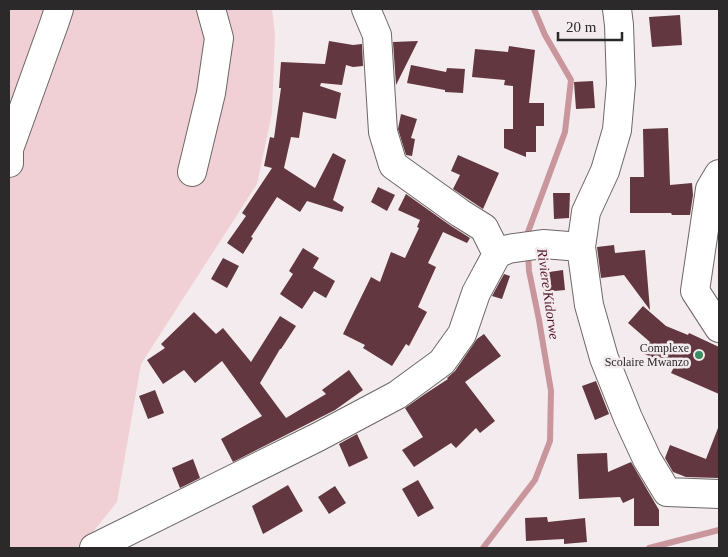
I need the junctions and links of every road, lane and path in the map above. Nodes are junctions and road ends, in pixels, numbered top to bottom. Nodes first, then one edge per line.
1 (59, 9) edge
2 (211, 9) edge
3 (366, 9) edge
4 (617, 9) edge
5 (9, 163) edge
6 (192, 172) dead end
7 (719, 174) edge
8 (581, 247) junction
9 (502, 252) junction
10 (719, 328) edge
11 (719, 494) edge
12 (94, 547) edge

1 - 5 street
2 - 6 street
3 - 9 street
4 - 8 street
7 - 10 street
8 - 9 street
8 - 11 street
9 - 12 street

